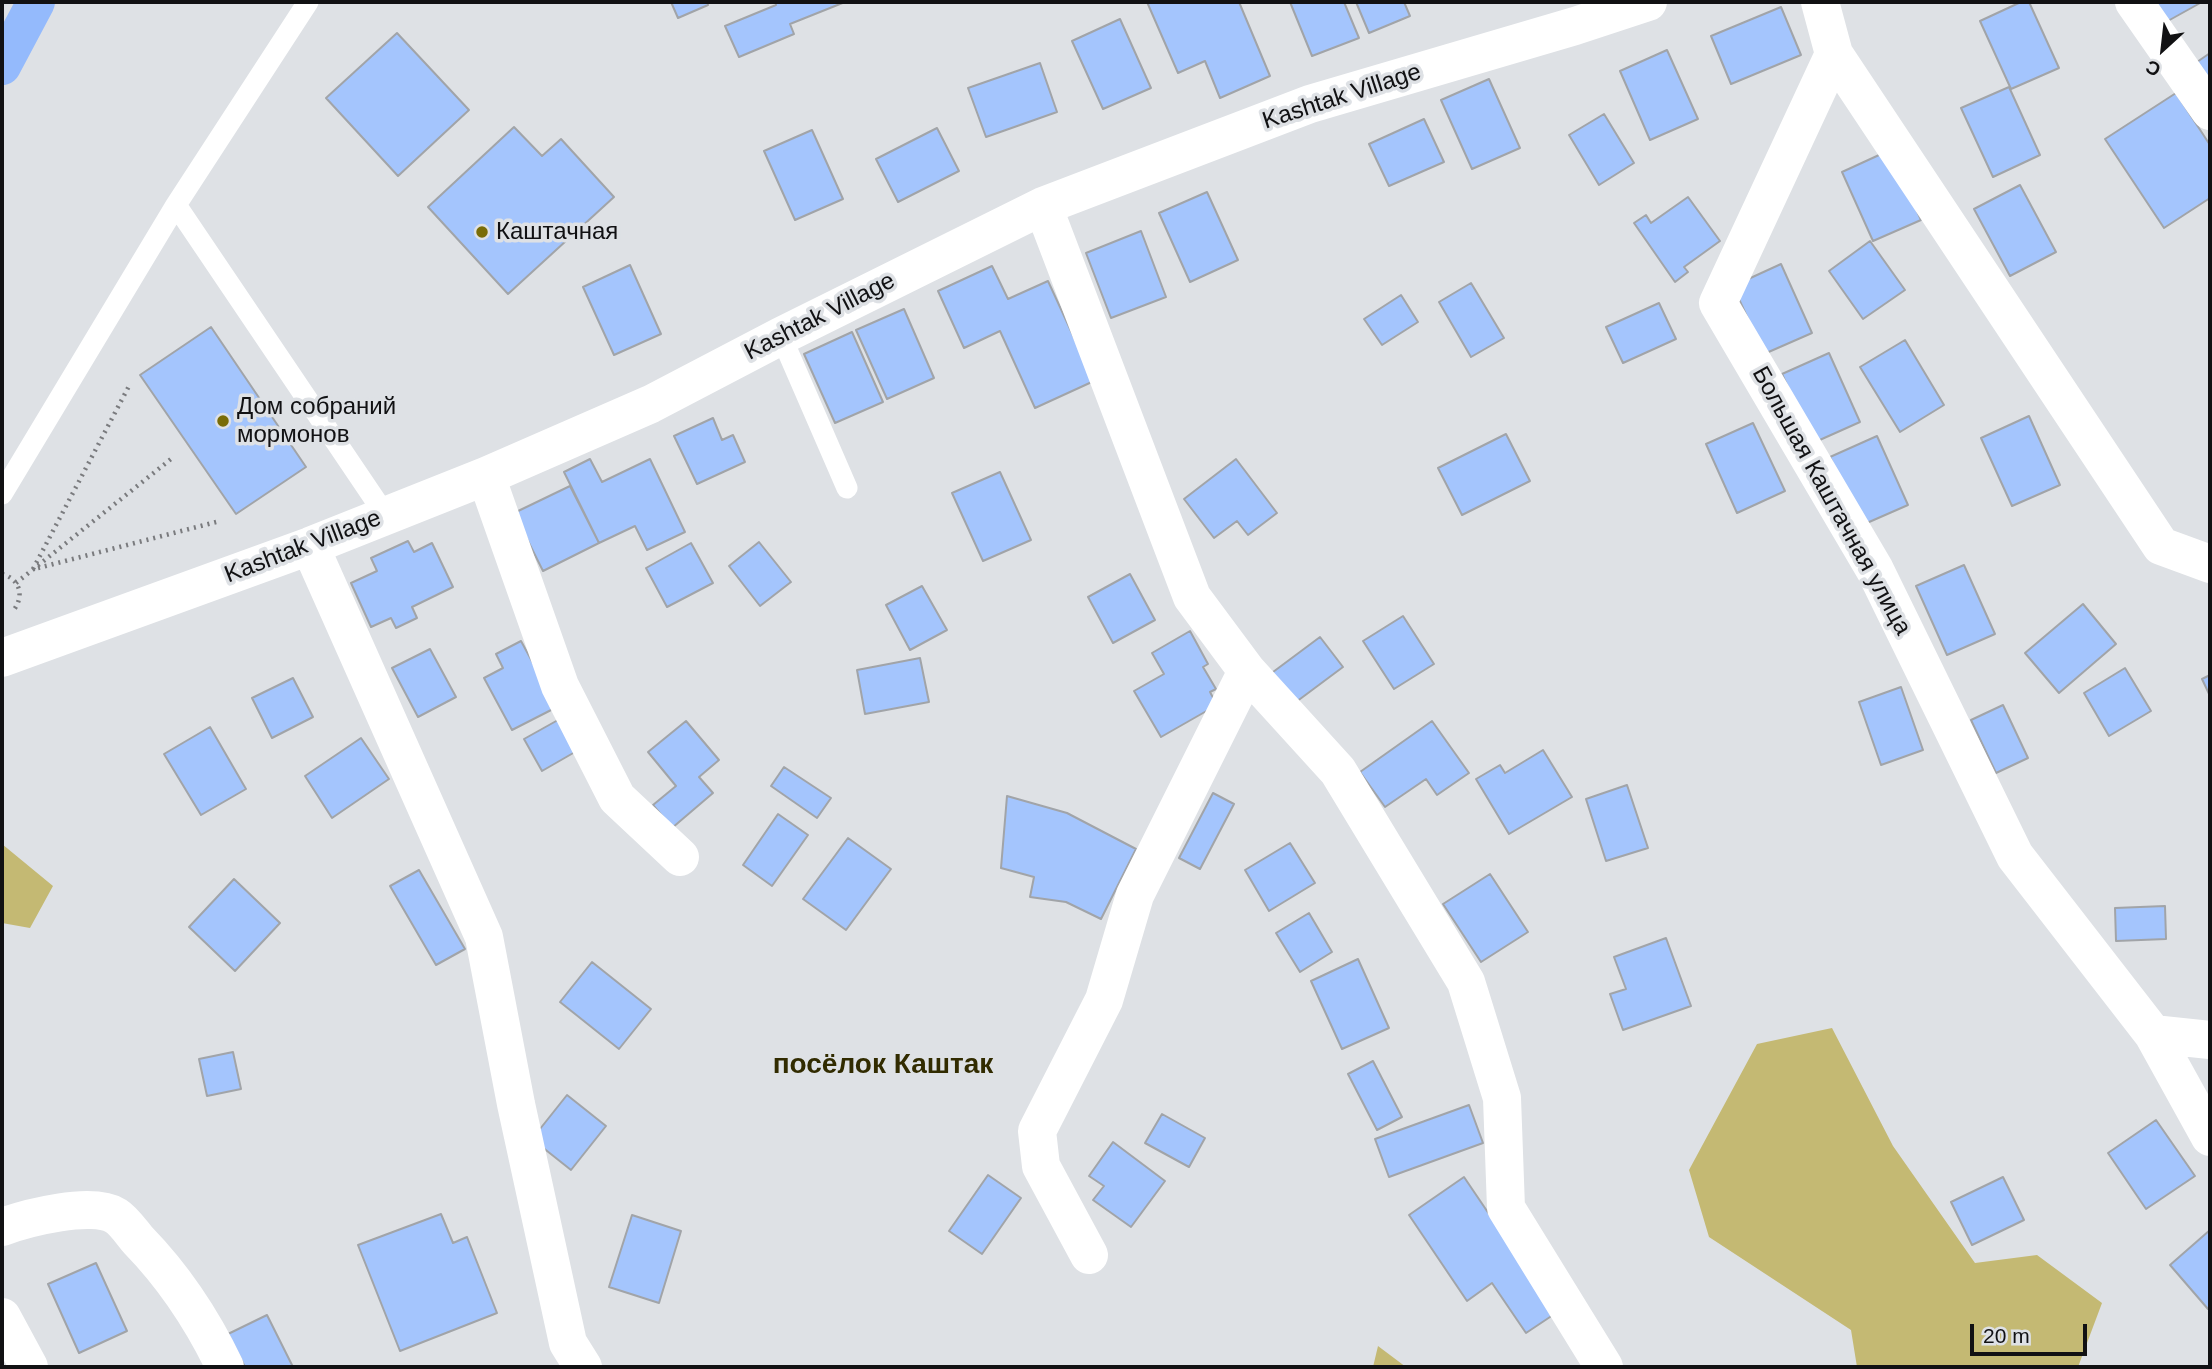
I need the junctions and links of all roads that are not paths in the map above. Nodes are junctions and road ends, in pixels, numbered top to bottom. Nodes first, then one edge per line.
1 (36, 2) edge
2 (307, 2) edge
3 (1648, 2) edge
4 (1820, 2) edge
5 (2134, 2) edge
6 (1834, 54) junction
7 (2, 66) edge
8 (2210, 111) edge
9 (176, 205) junction
10 (1042, 206) junction
11 (781, 337) junction
12 (486, 476) junction
13 (847, 488) dead end
14 (2, 494) edge
15 (386, 516) junction
16 (310, 546) junction
17 (2210, 564) edge
18 (2, 658) edge
19 (1247, 671) junction
20 (680, 857) dead end
21 (2153, 1034) junction
22 (2210, 1040) edge
23 (2210, 1137) edge
24 (2, 1227) edge
25 (1089, 1255) dead end
26 (2, 1317) edge
27 (29, 1367) edge
28 (225, 1367) edge
29 (583, 1367) edge
30 (1604, 1367) edge

1 - 7 main road
2 - 9 lane
3 - 10 street, Kashtak Village
4 - 6 street
5 - 8 street
6 - 17 street
6 - 21 street, Большая Каштачная улица
9 - 14 lane
9 - 15 lane
10 - 11 street, Kashtak Village
10 - 19 street
11 - 12 street, Kashtak Village
11 - 13 lane
12 - 15 street, Kashtak Village
12 - 20 street
15 - 16 street, Kashtak Village
16 - 18 street, Kashtak Village
16 - 29 street
19 - 25 street
19 - 30 street
21 - 22 street
21 - 23 street
24 - 28 street
26 - 27 street

